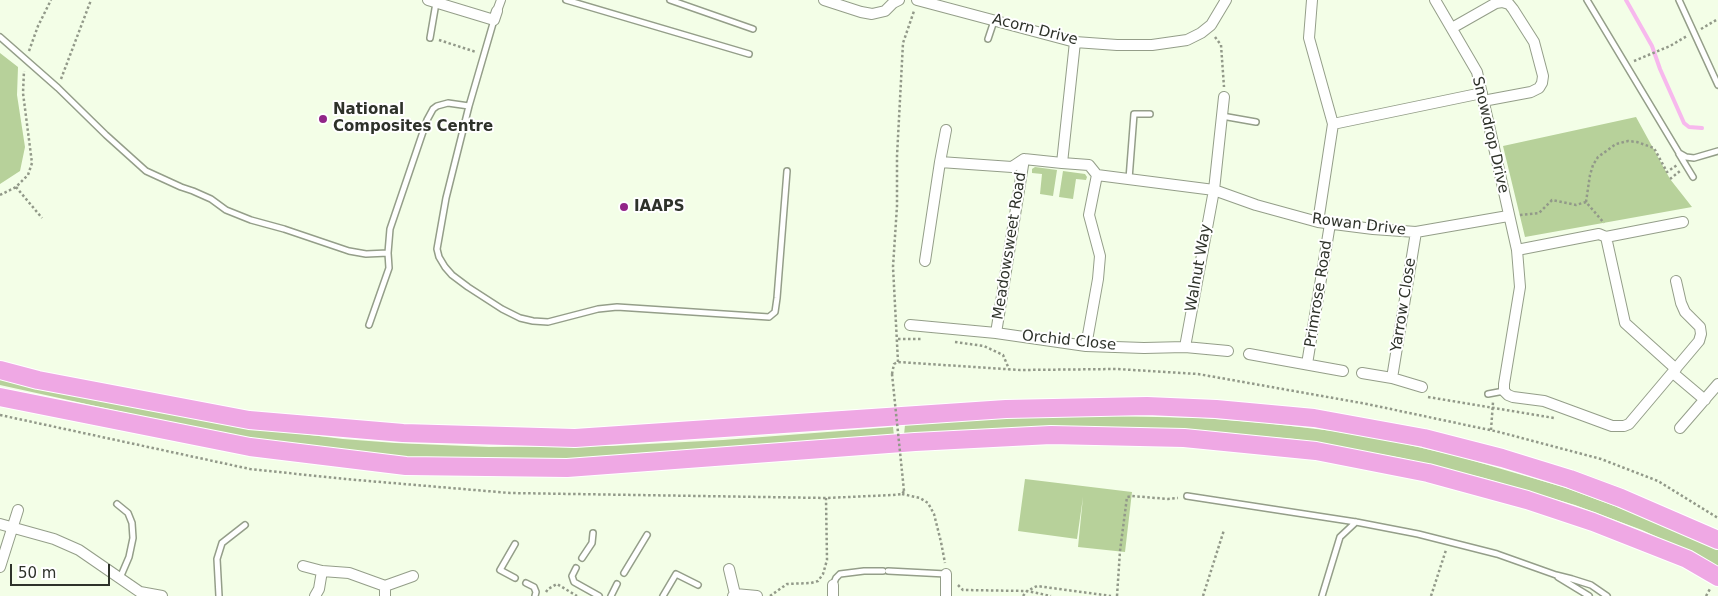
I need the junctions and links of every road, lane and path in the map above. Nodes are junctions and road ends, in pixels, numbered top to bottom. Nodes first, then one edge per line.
1 (51, 0) edge
2 (91, 0) edge
3 (500, 0) edge
4 (566, 0) edge
5 (670, 0) edge
6 (824, 0) edge
7 (899, 0) edge
8 (917, 0) edge
9 (1226, 0) edge
10 (1312, 0) edge
11 (1435, 0) edge
12 (1587, 0) edge
13 (1679, 0) edge
14 (432, 1) edge
15 (930, 3) junction
16 (496, 16) junction
17 (994, 20) junction
18 (1208, 28) junction
19 (1452, 28) junction
20 (753, 29) dead end
21 (0, 37) edge
22 (430, 38) joint
23 (988, 39) dead end
24 (1075, 42) junction
25 (1670, 46) dead end
26 (749, 54) dead end
27 (484, 55) junction
28 (26, 59) junction
29 (1626, 66) junction
30 (1718, 85) edge
31 (58, 88) junction
32 (1224, 97) joint
33 (1483, 97) junction
34 (469, 106) junction
35 (1150, 114) dead end
36 (1222, 116) junction
37 (1256, 122) dead end
38 (1332, 124) junction
39 (946, 130) dead end
40 (1718, 151) edge
41 (1679, 153) junction
42 (1024, 159) junction
43 (1684, 161) junction
44 (940, 162) junction
45 (1062, 163) junction
46 (787, 171) dead end
47 (1097, 175) junction
48 (1694, 177) dead end
49 (1129, 179) junction
50 (16, 187) junction
51 (1214, 190) junction
52 (0, 195) edge
53 (1586, 202) junction
54 (1508, 216) junction
55 (42, 218) dead end
56 (1318, 222) junction
57 (1684, 222) dead end
58 (1330, 224) junction
59 (1416, 232) junction
60 (1610, 236) junction
61 (1517, 250) junction
62 (388, 253) junction
63 (925, 260) dead end
64 (1676, 282) dead end
65 (369, 325) dead end
66 (910, 325) dead end
67 (996, 333) junction
68 (897, 338) junction
69 (925, 339) dead end
70 (951, 342) dead end
71 (1086, 346) junction
72 (1185, 347) junction
73 (1228, 351) dead end
74 (1249, 354) dead end
75 (898, 362) dead end
76 (1307, 364) junction
77 (1009, 369) dead end
78 (0, 370) edge
79 (1343, 371) dead end
80 (1675, 371) junction
81 (1362, 373) dead end
82 (892, 374) dead end
83 (1392, 378) junction
84 (1718, 384) edge
85 (1422, 392) joint
86 (1499, 392) junction
87 (1488, 394) dead end
88 (0, 396) edge
89 (1705, 400) junction
90 (1493, 408) junction
91 (1557, 418) dead end
92 (1680, 428) dead end
93 (1491, 430) dead end
94 (1570, 479) junction
95 (1187, 496) joint
96 (826, 498) dead end
97 (117, 504) dead end
98 (18, 510) dead end
99 (1356, 522) junction
100 (0, 524) edge
101 (245, 525) dead end
102 (12, 528) junction
103 (1718, 528) edge
104 (1224, 530) dead end
105 (593, 533) dead end
106 (647, 535) dead end
107 (1718, 540) edge
108 (1449, 542) junction
109 (514, 544) dead end
110 (582, 558) dead end
111 (944, 562) junction
112 (951, 563) dead end
113 (303, 566) dead end
114 (0, 567) edge
115 (576, 568) dead end
116 (729, 569) dead end
117 (322, 571) junction
118 (624, 573) dead end
119 (1556, 575) junction
120 (414, 576) dead end
121 (951, 576) junction
122 (1718, 577) edge
123 (120, 578) junction
124 (515, 578) dead end
125 (526, 583) dead end
126 (617, 584) dead end
127 (698, 585) dead end
128 (385, 591) edge
129 (833, 591) edge
130 (1027, 591) junction
131 (734, 595) edge
132 (162, 596) edge
133 (218, 596) edge
134 (315, 596) edge
135 (535, 596) edge
136 (544, 596) edge
137 (577, 596) edge
138 (599, 596) edge
139 (611, 596) edge
140 (663, 596) edge
141 (757, 596) edge
142 (770, 596) edge
143 (946, 596) edge
144 (1023, 596) edge
145 (1051, 596) edge
146 (1111, 596) edge
147 (1118, 596) edge
148 (1203, 596) edge
149 (1322, 596) edge
150 (1431, 596) edge
151 (1589, 596) edge
152 (1607, 596) edge

1 - 28 path
2 - 31 path
3 - 16 street
4 - 26 lane
5 - 20 lane
6 - 7 street
8 - 15 street, Acorn Drive
9 - 18 street, Acorn Drive
10 - 38 street
11 - 19 street, Snowdrop Drive
12 - 29 lane
13 - 30 lane
14 - 16 street
14 - 22 lane
15 - 17 street, Acorn Drive
15 - 68 path
16 - 27 lane
17 - 23 lane
17 - 24 street, Acorn Drive
18 - 24 street, Acorn Drive
18 - 32 path
19 - 33 street, Snowdrop Drive
19 - 33 street
21 - 28 lane
22 - 27 path
24 - 45 street
25 - 29 path
27 - 34 lane
28 - 31 lane
28 - 50 path
29 - 41 lane
31 - 62 lane
32 - 36 street
33 - 38 street
33 - 54 street, Snowdrop Drive
34 - 46 lane
34 - 62 lane
35 - 49 lane
36 - 37 lane
36 - 51 street
38 - 56 street
39 - 44 street
40 - 41 lane
41 - 43 lane
42 - 44 street
42 - 45 street, Rowan Drive
42 - 67 street, Meadowsweet Road
43 - 48 lane
43 - 53 path
44 - 63 street
45 - 47 street, Rowan Drive
47 - 49 street, Rowan Drive
47 - 71 street
49 - 51 street, Rowan Drive
50 - 52 path
50 - 55 path
51 - 56 street, Rowan Drive
51 - 72 street, Walnut Way
53 - 54 path
53 - 60 path
54 - 59 street, Rowan Drive
54 - 61 street, Snowdrop Drive
56 - 58 street, Rowan Drive
57 - 60 street
58 - 59 street, Rowan Drive
58 - 76 street, Primrose Road
59 - 83 street, Yarrow Close
60 - 61 street
60 - 80 street
61 - 86 street, Snowdrop Drive
62 - 65 lane
64 - 80 street
66 - 67 street, Orchid Close
67 - 71 street, Orchid Close
68 - 69 path
68 - 75 path
70 - 77 path
71 - 72 street, Orchid Close
72 - 73 street, Orchid Close
74 - 76 street
76 - 79 street
78 - 94 highway
80 - 86 street
80 - 89 street
81 - 83 street
82 - 111 path, bridge
83 - 85 street
84 - 89 street
85 - 90 path
86 - 87 lane
86 - 90 path
88 - 122 highway
89 - 92 street
90 - 91 path
90 - 93 path
94 - 103 highway
94 - 107 highway
95 - 99 lane
95 - 147 path
96 - 142 path
97 - 123 lane
98 - 102 street
99 - 108 lane
99 - 149 lane
100 - 102 street
101 - 133 lane
102 - 114 street
102 - 123 street
104 - 148 path
105 - 110 lane
106 - 118 lane
108 - 119 lane
108 - 150 path
109 - 124 lane
111 - 112 path
111 - 121 path
113 - 117 street
115 - 138 lane
116 - 131 street
117 - 128 street
117 - 134 street
119 - 151 lane
119 - 152 lane
120 - 128 street
121 - 129 lane
121 - 130 path
121 - 143 street
123 - 132 street
125 - 135 lane
126 - 139 lane
127 - 140 lane
130 - 144 path
130 - 145 path
130 - 146 path
131 - 141 street
136 - 137 path

